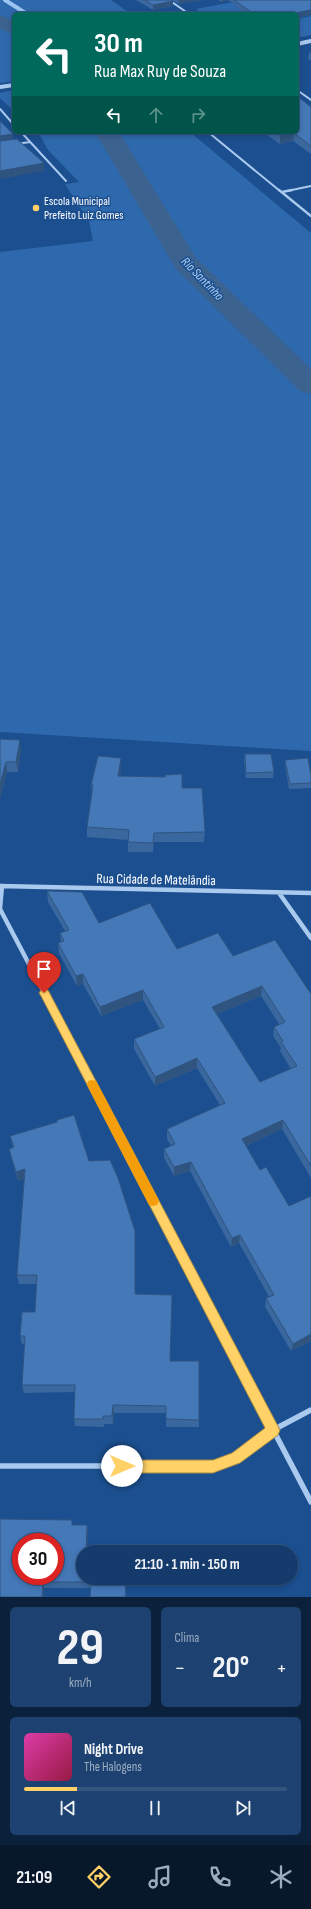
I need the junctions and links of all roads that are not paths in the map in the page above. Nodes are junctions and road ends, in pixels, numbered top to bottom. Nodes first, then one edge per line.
1 (169, 0) edge
2 (186, 12) edge
3 (311, 41) edge
4 (299, 44) edge
5 (12, 85) edge
6 (0, 87) edge
7 (299, 91) edge
8 (311, 100) edge
9 (0, 110) edge
10 (12, 123) edge
11 (23, 134) edge
12 (210, 134) edge
13 (30, 142) junction
14 (15, 144) edge
15 (66, 181) dead end
16 (311, 186) edge
17 (282, 192) junction
18 (311, 216) edge
19 (1, 886) edge
20 (279, 893) junction
21 (311, 894) edge
22 (0, 908) edge
23 (311, 938) edge
24 (311, 1410) edge
25 (273, 1430) junction
26 (0, 1466) edge
27 (311, 1502) edge

1 - 2 street
3 - 4 street
5 - 6 street
7 - 8 street
9 - 10 street
11 - 13 street
12 - 17 street
13 - 14 street
13 - 15 street
16 - 17 street
17 - 18 street
19 - 20 street, Rua Cidade de Matelândia
19 - 22 street
20 - 21 street, Rua Cidade de Matelândia
20 - 23 street
22 - 25 street
24 - 25 street
25 - 26 street
25 - 27 street

